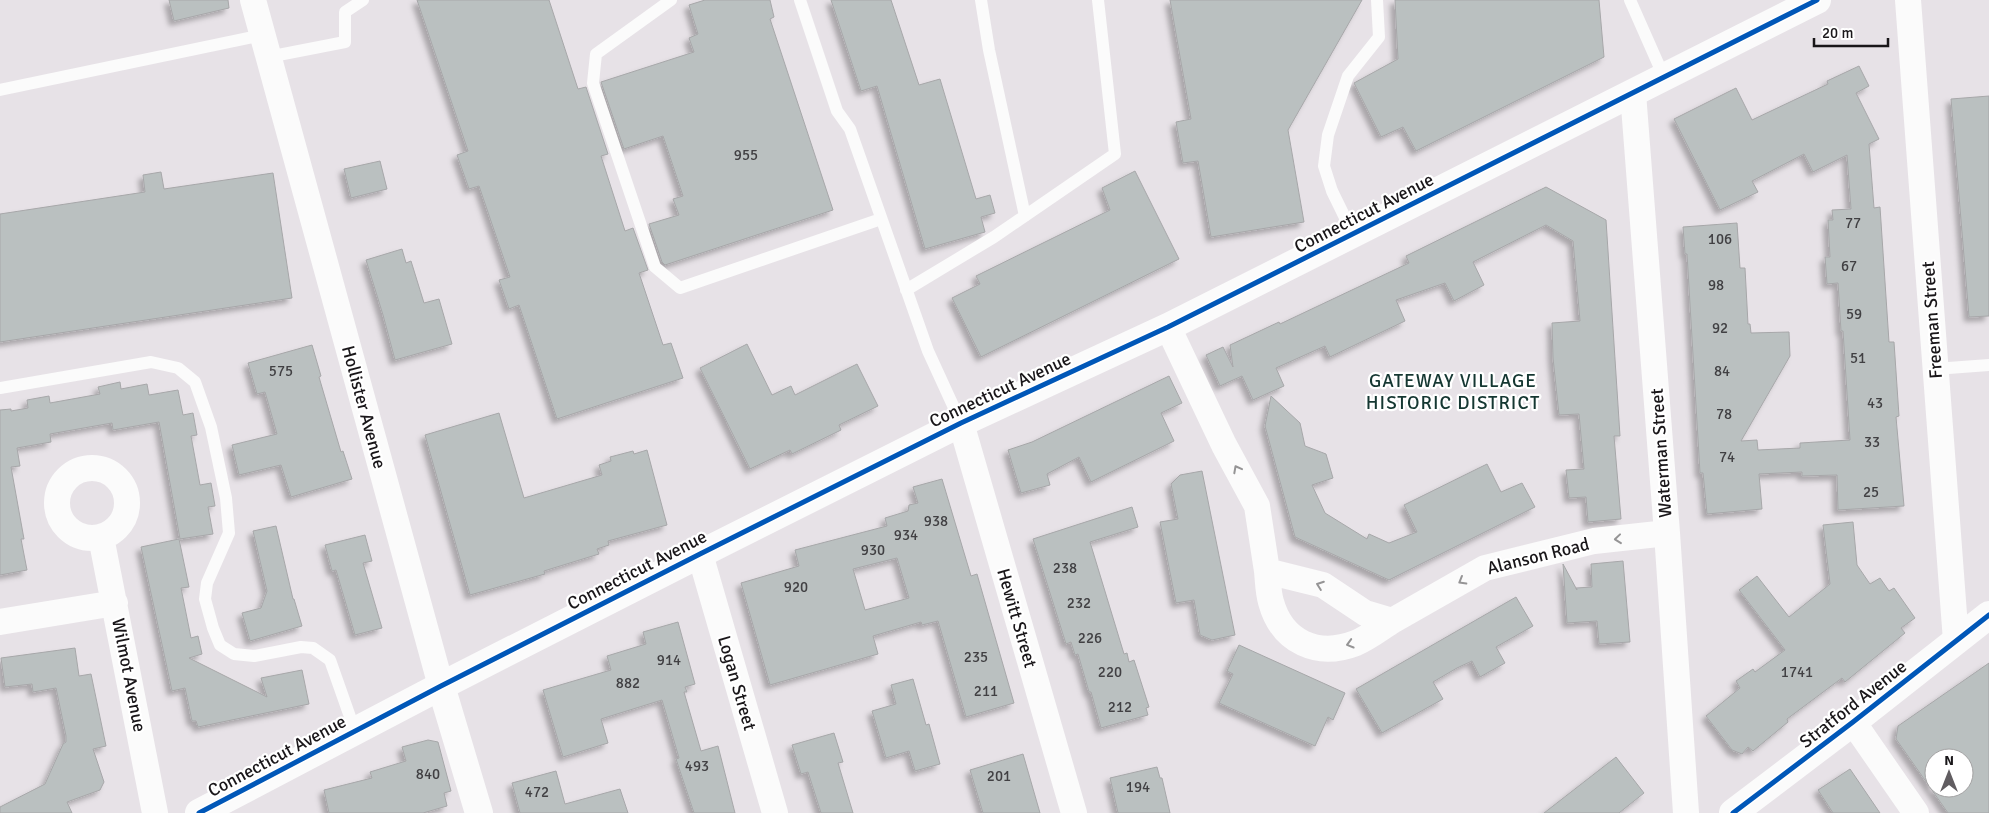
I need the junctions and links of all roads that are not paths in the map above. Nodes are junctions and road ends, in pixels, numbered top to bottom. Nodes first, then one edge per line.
1 (254, 0) edge
2 (363, 0) edge
3 (671, 0) edge
4 (800, 0) edge
5 (981, 0) edge
6 (1098, 0) edge
7 (1377, 0) edge
8 (1630, 0) edge
9 (1817, 0) edge
10 (1908, 0) edge
11 (265, 46) junction
12 (1664, 77) junction
13 (0, 90) edge
14 (1633, 93) junction
15 (1025, 216) junction
16 (881, 219) junction
17 (1353, 234) junction
18 (906, 290) junction
19 (1168, 327) junction
20 (1989, 366) edge
21 (1936, 369) junction
22 (0, 388) edge
23 (961, 423) junction
24 (1667, 533) junction
25 (101, 537) dead end
26 (700, 554) junction
27 (1267, 571) junction
28 (115, 603) junction
29 (1989, 615) edge
30 (1392, 621) junction
31 (0, 622) edge
32 (1956, 641) junction
33 (441, 686) junction
34 (1853, 722) junction
35 (355, 731) junction
36 (155, 813) edge
37 (200, 813) edge
38 (479, 813) edge
39 (775, 813) edge
40 (1074, 813) edge
41 (1686, 813) edge
42 (1733, 813) edge
43 (1916, 813) edge

1 - 11 street, Hollister Avenue
2 - 11 lane
3 - 16 lane
4 - 16 lane
5 - 15 lane
6 - 15 lane
7 - 17 lane
8 - 12 lane
9 - 12 main road, Connecticut Avenue
10 - 21 street, Freeman Street
11 - 13 lane
11 - 33 street, Hollister Avenue
12 - 14 main road, Connecticut Avenue
14 - 17 main road, Connecticut Avenue
14 - 24 street, Waterman Street
15 - 18 lane
16 - 18 lane
17 - 19 main road, Connecticut Avenue
18 - 23 lane
19 - 23 main road, Connecticut Avenue
27 -> 19 street, Alanson Road
20 - 21 lane
21 - 32 street, Freeman Street
22 - 35 lane
23 - 26 main road, Connecticut Avenue
23 - 40 street, Hewitt Street
24 -> 30 street, Alanson Road
24 - 41 street, Waterman Street
25 - 28 street, Wilmot Avenue
26 - 33 main road, Connecticut Avenue
26 - 39 street, Logan Street
30 -> 27 street
30 -> 27 street, Alanson Road
28 - 31 street
28 - 36 street, Wilmot Avenue
29 - 32 main road, Stratford Avenue
32 - 34 main road, Stratford Avenue
33 - 35 main road, Connecticut Avenue
33 - 38 main road, Hollister Avenue
34 - 42 main road, Stratford Avenue
34 - 43 street
35 - 37 main road, Connecticut Avenue

